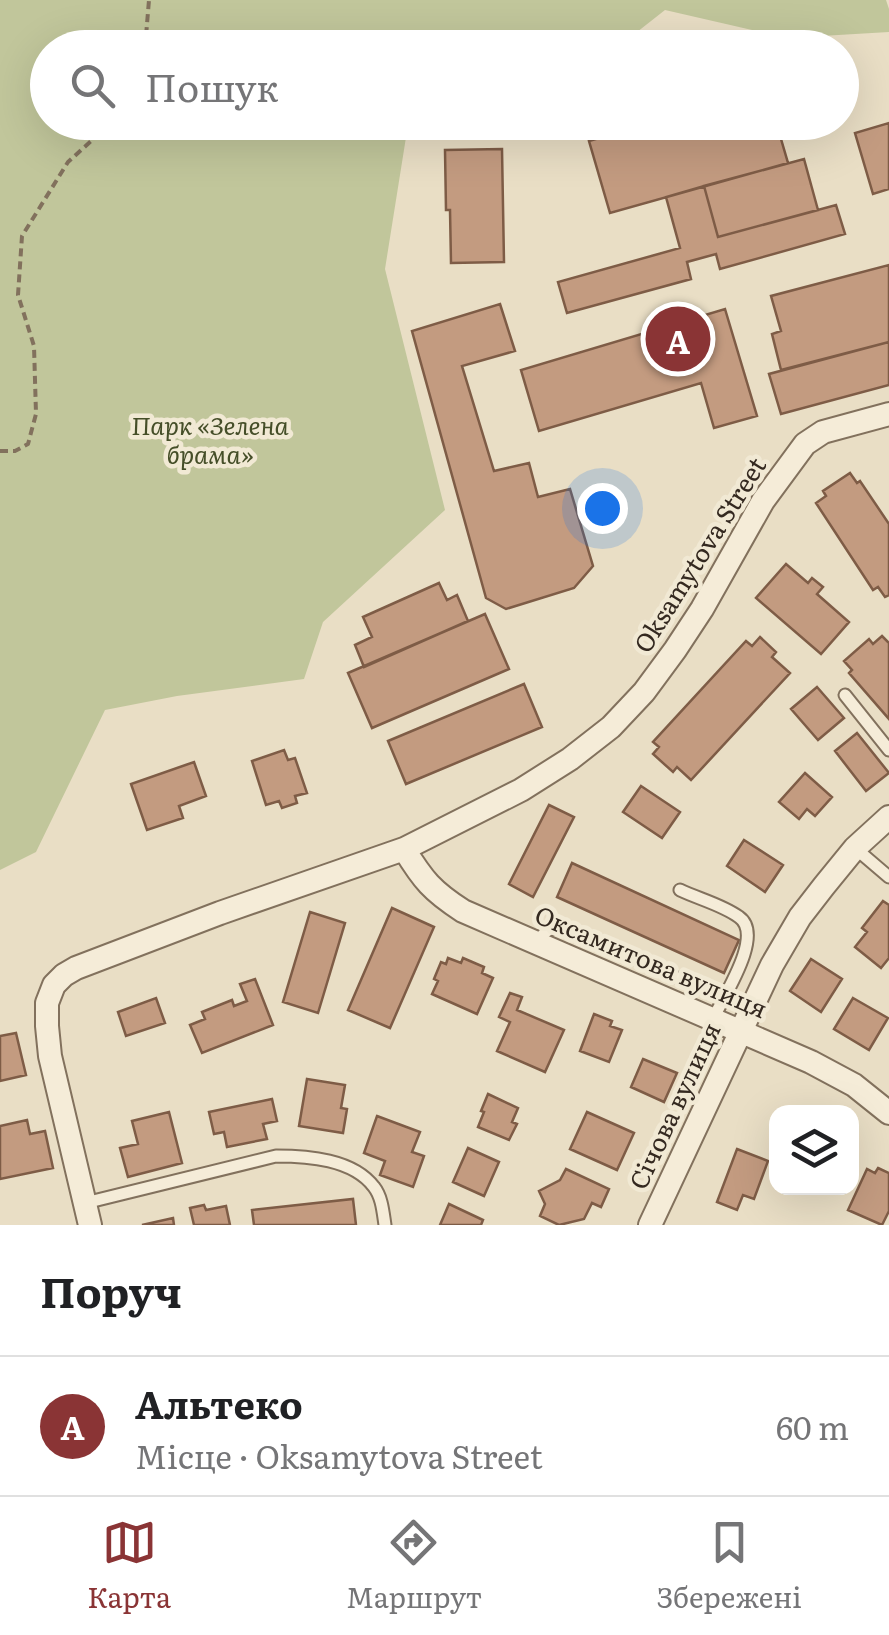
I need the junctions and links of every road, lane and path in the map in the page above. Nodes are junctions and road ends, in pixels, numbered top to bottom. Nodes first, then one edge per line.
1 (149, 0) edge
2 (147, 30) edge
3 (92, 140) edge
4 (889, 414) edge
5 (0, 451) edge
6 (845, 695) dead end
7 (889, 750) edge
8 (889, 816) edge
9 (404, 848) junction
10 (856, 848) junction
11 (889, 877) edge
12 (680, 890) dead end
13 (718, 1008) junction
14 (741, 1031) junction
15 (889, 1113) edge
16 (87, 1214) edge
17 (385, 1225) edge
18 (650, 1225) edge

1 - 2 path
3 - 5 path
4 - 9 street, Oksamytova Street
6 - 7 lane
8 - 10 street, Січова вулиця
9 - 13 street, Оксамитова вулиця
9 - 16 street, Oksamytova Street
10 - 11 lane
10 - 14 street, Січова вулиця
12 - 13 lane
13 - 14 street, Оксамитова вулиця
14 - 15 street, Оксамитова вулиця
14 - 18 street, Січова вулиця
16 - 17 lane

